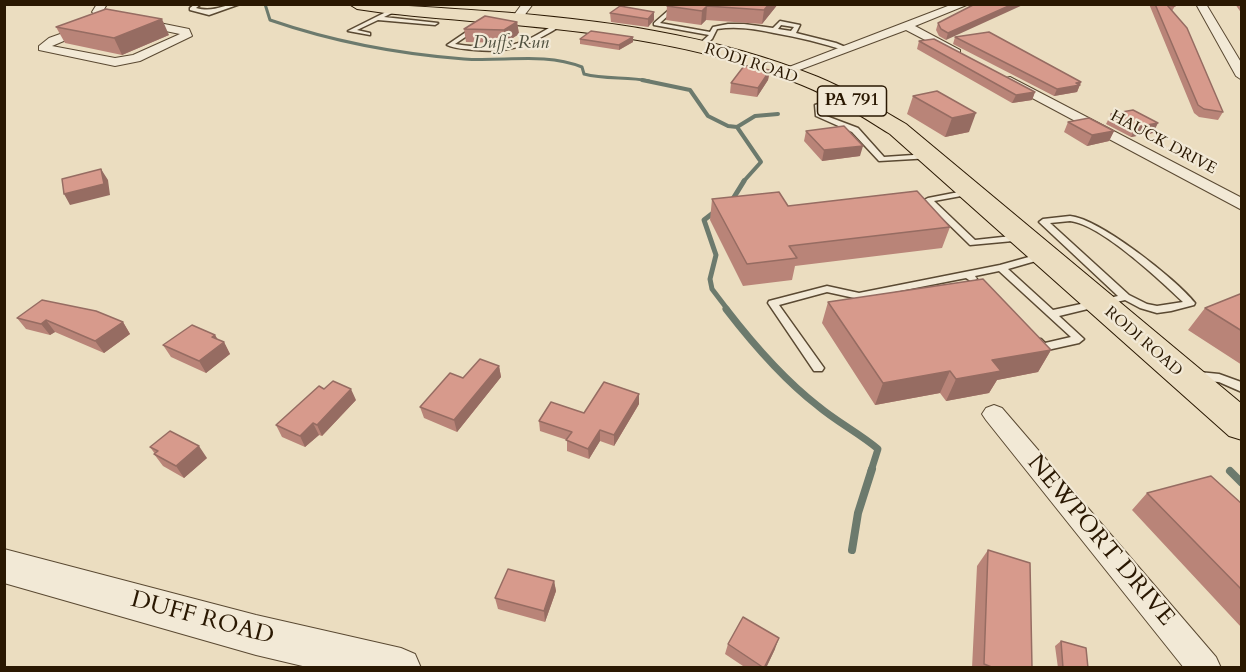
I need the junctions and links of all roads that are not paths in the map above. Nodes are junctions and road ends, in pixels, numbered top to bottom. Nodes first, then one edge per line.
1 (102, 4) edge
2 (199, 4) edge
3 (238, 4) edge
4 (357, 4) edge
5 (964, 4) edge
6 (1201, 4) edge
7 (671, 10) edge
8 (522, 12) edge
9 (386, 14) junction
10 (114, 17) junction
11 (490, 18) junction
12 (442, 19) junction
13 (562, 23) junction
14 (909, 27) junction
15 (426, 29) dead end
16 (774, 31) junction
17 (368, 34) dead end
18 (792, 34) junction
19 (705, 40) junction
20 (847, 49) junction
21 (972, 60) edge
22 (992, 71) edge
23 (782, 72) junction
24 (1242, 76) edge
25 (845, 97) junction
26 (928, 156) junction
27 (970, 192) junction
28 (1242, 205) edge
29 (1022, 238) junction
30 (1043, 256) junction
31 (1001, 268) junction
32 (968, 275) junction
33 (976, 283) edge
34 (1126, 297) junction
35 (1098, 303) junction
36 (1051, 314) junction
37 (1026, 331) edge
38 (818, 368) dead end
39 (1184, 377) junction
40 (1242, 388) edge
41 (994, 414) dead end
42 (1242, 426) edge
43 (4, 566) edge
44 (401, 668) edge
45 (1205, 668) edge

1 - 10 street
2 - 3 lane
4 - 9 main road, RODI ROAD / PA 791
5 - 14 street
6 - 24 street
7 - 19 lane
8 - 11 main road, RODI ROAD / PA 791
8 - 13 main road, RODI ROAD / PA 791
9 - 12 main road, RODI ROAD / PA 791
9 - 17 lane
10 - 10 street
11 - 12 main road, RODI ROAD / PA 791
11 - 13 lane
12 - 15 lane
13 - 19 main road, RODI ROAD / PA 791
14 - 20 street
14 - 21 street
16 - 18 lane
16 - 18 lane
16 - 19 lane
18 - 20 lane
19 - 23 main road, RODI ROAD / PA 791
20 - 23 street
22 - 28 street, HAUCK DRIVE
23 - 25 main road, RODI ROAD / PA 791
25 - 26 main road, RODI ROAD / PA 791
25 - 26 lane
26 - 27 main road, RODI ROAD / PA 791
27 - 29 main road, RODI ROAD / PA 791
27 - 29 lane
29 - 30 main road, RODI ROAD / PA 791
30 - 31 lane
30 - 35 main road, RODI ROAD / PA 791
31 - 32 lane
31 - 36 lane
32 - 33 lane
32 - 38 lane
34 - 34 lane
34 - 35 lane
35 - 36 lane
35 - 39 main road, RODI ROAD / PA 791
36 - 37 lane
39 - 40 lane
39 - 42 main road, RODI ROAD / PA 791
41 - 45 street, NEWPORT DRIVE
43 - 44 street, DUFF ROAD

